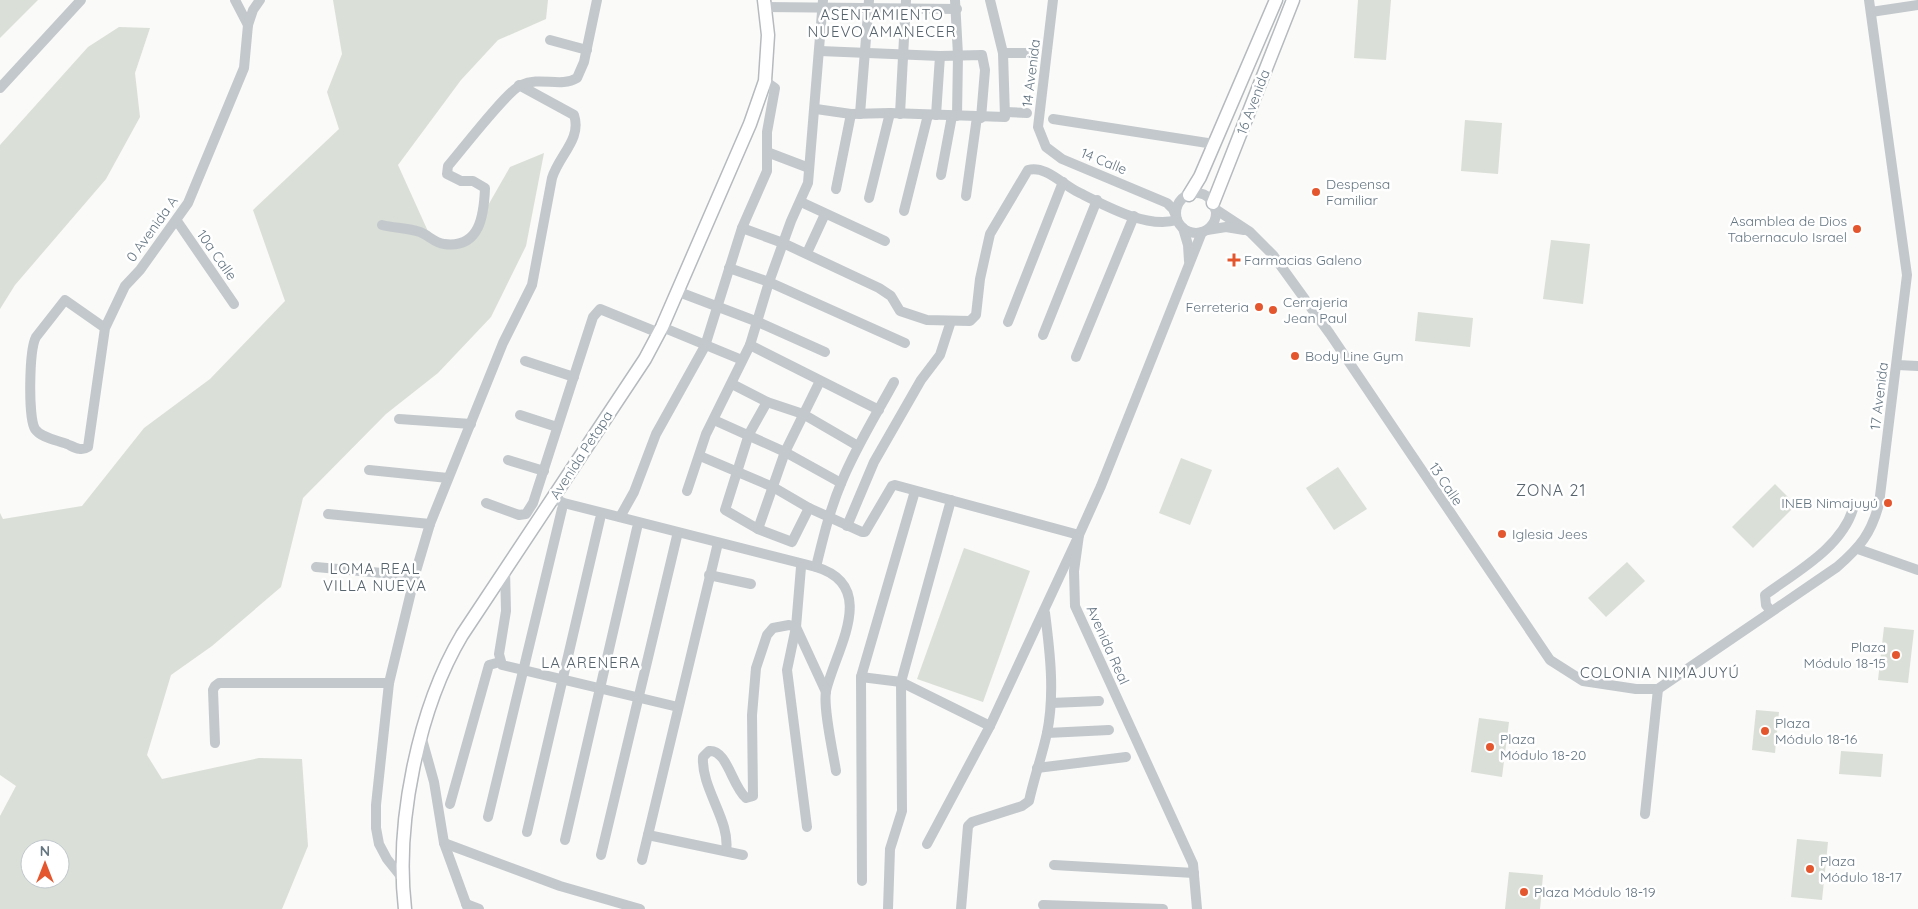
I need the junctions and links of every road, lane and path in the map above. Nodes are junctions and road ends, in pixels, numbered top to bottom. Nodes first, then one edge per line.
1 (81, 0) edge
2 (235, 0) edge
3 (260, 0) edge
4 (597, 0) edge
5 (990, 0) edge
6 (1053, 0) edge
7 (1276, 0) edge
8 (1293, 0) edge
9 (1869, 0) edge
10 (821, 3) edge
11 (765, 4) edge
12 (869, 4) edge
13 (905, 4) edge
14 (956, 4) edge
15 (1918, 5) edge
16 (1871, 12) junction
17 (248, 25) junction
18 (550, 40) dead end
19 (587, 50) junction
20 (820, 51) junction
21 (863, 53) junction
22 (1004, 53) junction
23 (1025, 53) dead end
24 (902, 54) junction
25 (958, 55) junction
26 (940, 56) junction
27 (765, 81) junction
28 (519, 85) junction
29 (0, 88) edge
30 (816, 109) junction
31 (1005, 112) junction
32 (895, 113) junction
33 (1027, 113) dead end
34 (855, 114) junction
35 (932, 115) junction
36 (954, 116) junction
37 (979, 118) junction
38 (1053, 119) dead end
39 (750, 124) junction
40 (767, 132) junction
41 (1214, 144) junction
42 (1046, 148) joint
43 (767, 152) junction
44 (808, 168) junction
45 (941, 175) dead end
46 (1063, 182) junction
47 (836, 189) dead end
48 (966, 196) dead end
49 (1186, 196) junction
50 (1159, 197) junction
51 (869, 198) dead end
52 (1097, 200) junction
53 (801, 202) junction
54 (1214, 206) junction
55 (904, 211) dead end
56 (825, 214) junction
57 (1134, 216) junction
58 (177, 221) junction
59 (1179, 221) junction
60 (382, 225) dead end
61 (742, 228) junction
62 (1205, 231) junction
63 (1250, 232) junction
64 (885, 241) dead end
65 (783, 243) junction
66 (807, 253) junction
67 (729, 268) junction
68 (1186, 277) junction
69 (769, 282) junction
70 (679, 292) junction
71 (234, 304) dead end
72 (718, 307) junction
73 (951, 321) junction
74 (758, 322) junction
75 (1008, 322) dead end
76 (105, 328) junction
77 (660, 330) junction
78 (1042, 335) dead end
79 (905, 343) dead end
80 (750, 345) junction
81 (705, 346) junction
82 (825, 352) dead end
83 (1076, 358) dead end
84 (742, 360) junction
85 (525, 361) dead end
86 (1897, 365) junction
87 (1918, 366) edge
88 (574, 377) junction
89 (820, 381) junction
90 (894, 382) dead end
91 (732, 384) junction
92 (767, 402) junction
93 (879, 410) junction
94 (803, 414) junction
95 (520, 415) dead end
96 (399, 419) dead end
97 (714, 420) junction
98 (471, 424) junction
99 (557, 427) junction
100 (749, 434) junction
101 (858, 446) junction
102 (785, 452) junction
103 (700, 456) junction
104 (508, 460) dead end
105 (369, 470) dead end
106 (544, 471) junction
107 (738, 473) junction
108 (448, 478) junction
109 (841, 483) junction
110 (773, 487) junction
111 (687, 491) dead end
112 (915, 491) junction
113 (535, 497) junction
114 (554, 498) junction
115 (951, 500) junction
116 (486, 503) dead end
117 (809, 508) junction
118 (562, 509) dead end
119 (1853, 509) dead end
120 (544, 511) junction
121 (328, 514) dead end
122 (829, 517) junction
123 (620, 518) junction
124 (600, 519) dead end
125 (430, 524) junction
126 (848, 526) junction
127 (637, 528) dead end
128 (758, 529) junction
129 (1079, 535) junction
130 (677, 536) dead end
131 (717, 547) dead end
132 (1858, 549) junction
133 (316, 567) dead end
134 (801, 567) dead end
135 (816, 567) junction
136 (505, 570) junction
137 (1918, 570) edge
138 (709, 575) junction
139 (414, 576) junction
140 (751, 584) dead end
141 (1771, 611) junction
142 (1045, 612) junction
143 (796, 627) junction
144 (500, 662) junction
145 (522, 672) junction
146 (861, 678) junction
147 (561, 680) junction
148 (901, 682) junction
149 (389, 683) junction
150 (600, 689) junction
151 (1658, 689) junction
152 (826, 692) junction
153 (638, 698) junction
154 (1099, 700) dead end
155 (1051, 703) junction
156 (678, 707) junction
157 (990, 726) junction
158 (1109, 730) dead end
159 (1047, 733) junction
160 (422, 738) junction
161 (215, 743) dead end
162 (1126, 757) dead end
163 (1037, 768) junction
164 (836, 771) dead end
165 (450, 804) dead end
166 (1645, 814) dead end
167 (488, 817) dead end
168 (807, 827) dead end
169 (527, 832) dead end
170 (648, 835) junction
171 (565, 840) dead end
172 (444, 843) junction
173 (927, 844) dead end
174 (726, 851) junction
175 (601, 854) dead end
176 (743, 855) dead end
177 (642, 860) dead end
178 (1054, 865) dead end
179 (1194, 873) junction
180 (402, 879) junction
181 (862, 881) dead end
182 (1043, 905) dead end
183 (467, 906) edge
184 (405, 909) edge
185 (479, 909) edge
186 (640, 909) edge
187 (888, 909) edge
188 (961, 909) edge
189 (1162, 909) edge
190 (1197, 909) edge

1 - 29 street
2 - 17 street
3 - 17 street, 0 Avenida A
4 - 19 street
5 - 22 street
6 - 42 street, 14 Avenida
7 - 41 main road, 16 Avenida
8 - 54 main road, 16 Avenida
9 - 16 street, 17 Avenida
10 - 11 street
10 - 12 street
10 - 20 street
11 - 27 main road, Avenida Petapa
12 - 13 street
12 - 21 street
13 - 14 street
13 - 24 street
14 - 25 street
15 - 16 street
16 - 86 street, 17 Avenida
17 - 58 street, 0 Avenida A
18 - 19 street
19 - 28 street
20 - 21 street
20 - 30 street
21 - 24 street
21 - 34 street
22 - 23 street
22 - 31 street
24 - 26 street
24 - 32 street
25 - 26 street
25 - 36 street
25 - 37 street
26 - 35 street
27 - 39 main road, Avenida Petapa
27 - 40 street
28 - 60 street
28 - 98 street
30 - 34 street
30 - 44 street
31 - 33 street
31 - 37 street
32 - 34 street
32 - 35 street
32 - 51 street
34 - 47 street
35 - 36 street
35 - 55 street
36 - 37 street
36 - 45 street
37 - 48 street
38 - 41 street
39 - 40 street
39 - 70 main road, Avenida Petapa
40 - 43 street
41 - 49 main road, 16 Avenida
42 - 50 street, 14 Calle
43 - 44 street
43 - 61 street
44 - 53 street
46 - 52 street
46 - 73 street
46 - 75 street
49 - 50 street, 14 Calle
49 - 54 street
49 - 59 street
50 - 59 street, 14 Calle
52 - 57 street
52 - 78 street
53 - 56 street
53 - 65 street
54 - 62 street
54 - 63 street, 13 Calle
56 - 64 street
56 - 66 street
57 - 59 street
57 - 83 street
58 - 71 street, 10a Calle
58 - 76 street, 0 Avenida A
59 - 62 street
59 - 68 street, Avenida Real
61 - 65 street
61 - 67 street
62 - 63 street
62 - 68 street, Avenida Real
63 - 151 street, 13 Calle
65 - 66 street
65 - 69 street
66 - 73 street
67 - 69 street
67 - 72 street
68 - 129 street, Avenida Real
69 - 74 street
69 - 79 street
70 - 72 street
70 - 77 main road, Avenida Petapa
72 - 74 street
72 - 81 street
73 - 126 street
74 - 80 street
74 - 82 street
76 - 76 street, 0 Avenida A
77 - 81 street
77 - 88 street
77 - 114 main road, Avenida Petapa
80 - 84 street
80 - 89 street
81 - 84 street
81 - 123 street
84 - 91 street
85 - 88 street
86 - 87 street
86 - 132 street, 17 Avenida
88 - 99 street
89 - 93 street
89 - 94 street
90 - 93 street
91 - 92 street
91 - 97 street
92 - 94 street
92 - 100 street
93 - 101 street
94 - 101 street
94 - 102 street
95 - 99 street
96 - 98 street
97 - 100 street
97 - 103 street
98 - 108 street
99 - 106 street
100 - 102 street
100 - 107 street
101 - 109 street
102 - 109 street
102 - 110 street
103 - 107 street
103 - 111 street
104 - 106 street
105 - 108 street
106 - 113 street
107 - 110 street
107 - 128 street
108 - 125 street
109 - 122 street
110 - 117 street
110 - 128 street
112 - 115 street
112 - 126 street
112 - 146 street
113 - 116 street
113 - 120 street
114 - 120 main road, Avenida Petapa
114 - 123 street
115 - 129 street
115 - 148 street
117 - 122 street
117 - 128 street
118 - 145 street
119 - 141 street
120 - 136 main road, Avenida Petapa
121 - 125 street
122 - 126 street
122 - 135 street
123 - 135 street
124 - 147 street
125 - 139 street
127 - 150 street
129 - 142 street
129 - 179 street, Avenida Real
130 - 153 street
131 - 138 street
132 - 137 street
132 - 141 street, 17 Avenida
133 - 139 street
134 - 143 street
135 - 152 street
136 - 144 street
136 - 160 main road, Avenida Petapa
138 - 140 street
138 - 156 street
139 - 149 street
141 - 151 street, 17 Avenida
142 - 155 street
142 - 157 street
143 - 152 street
143 - 168 street
143 - 174 street
144 - 145 street
144 - 165 street
145 - 147 street
145 - 167 street
146 - 148 street
146 - 181 street
147 - 150 street
147 - 169 street
148 - 157 street
148 - 187 street
149 - 161 street
149 - 180 street
150 - 153 street
150 - 171 street
151 - 166 street
152 - 164 street
153 - 156 street
153 - 175 street
154 - 155 street
155 - 159 street
156 - 170 street
157 - 173 street
158 - 159 street
159 - 163 street
160 - 172 street
160 - 180 main road, Avenida Petapa
162 - 163 street
163 - 188 street
170 - 174 street
170 - 177 street
172 - 183 street
172 - 186 street
174 - 176 street
178 - 179 street
179 - 190 street, Avenida Real
180 - 184 main road, Avenida Petapa
182 - 189 street
183 - 185 street

